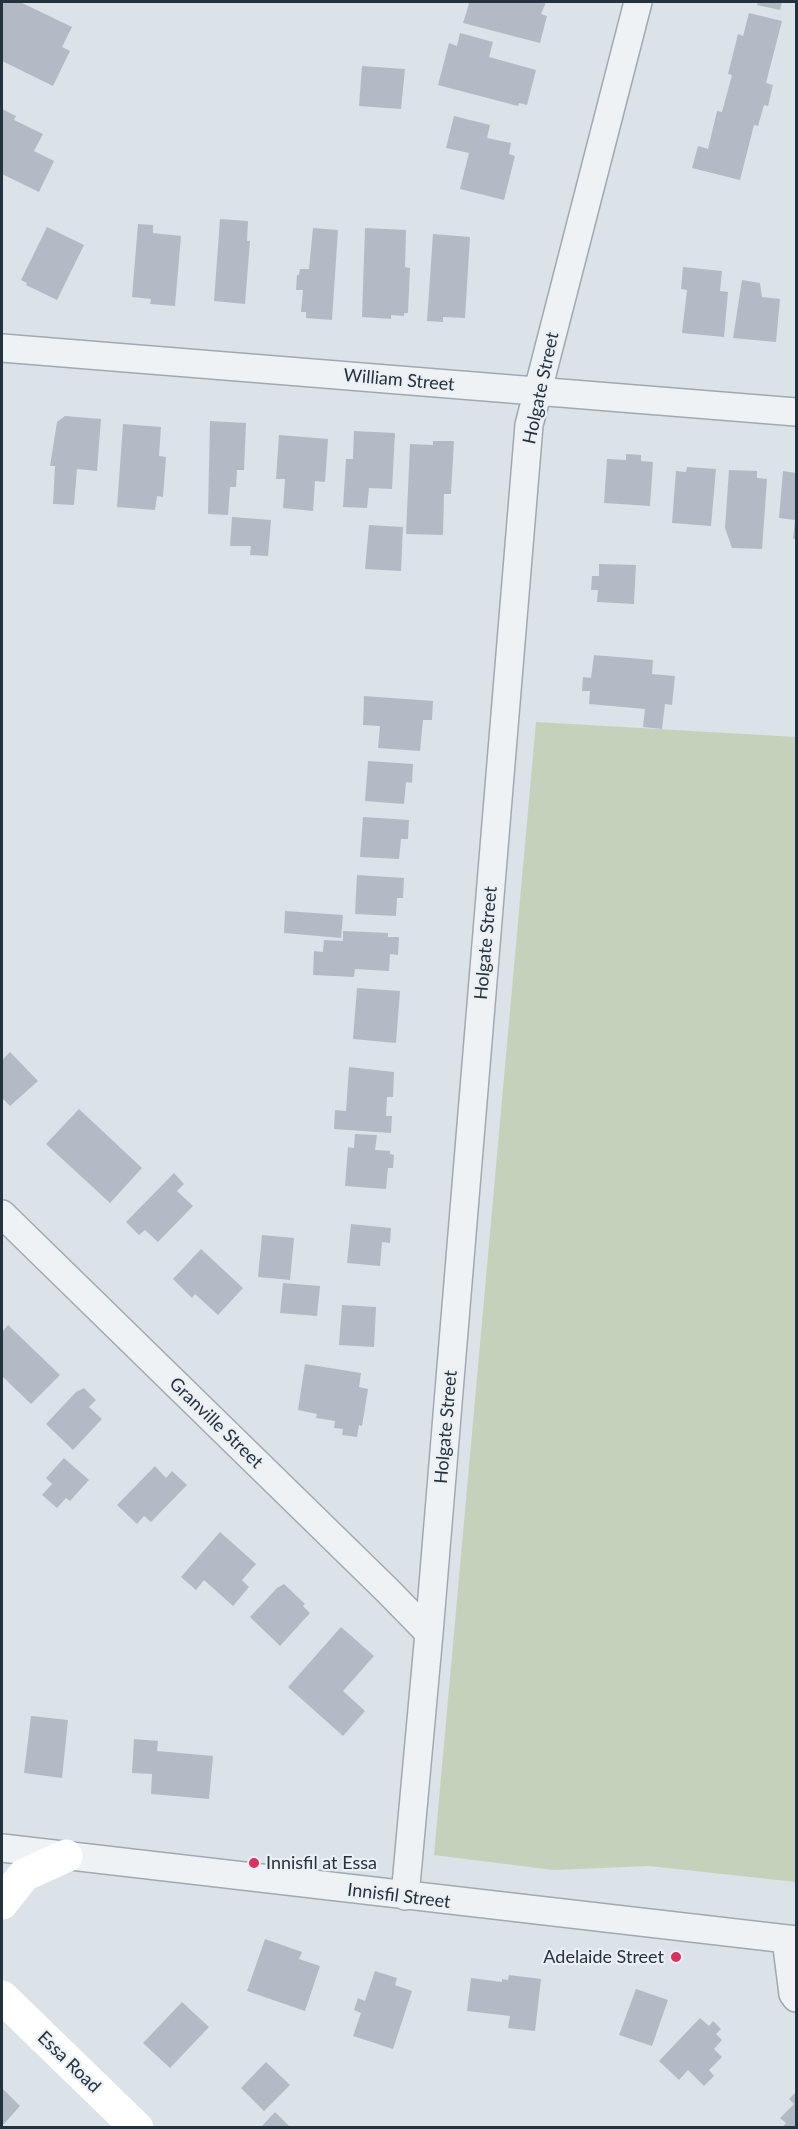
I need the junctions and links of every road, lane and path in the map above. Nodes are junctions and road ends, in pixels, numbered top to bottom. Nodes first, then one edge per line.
1 (638, 2) edge
2 (2, 348) edge
3 (538, 392) junction
4 (796, 412) edge
5 (2, 1214) edge
6 (429, 1633) junction
7 (2, 1848) edge
8 (66, 1856) junction
9 (405, 1896) junction
10 (2, 1903) edge
11 (791, 1940) edge
12 (3, 1995) edge
13 (796, 1998) edge
14 (137, 2127) edge

1 - 3 street, Holgate Street
2 - 3 street, William Street
3 - 4 street, William Street
3 - 6 street, Holgate Street
5 - 6 street, Granville Street
6 - 9 street, Holgate Street
7 - 8 street, Innisfil Street
8 - 9 street, Innisfil Street
8 - 10 main road
9 - 11 street, Innisfil Street
11 - 13 street
12 - 14 main road, Essa Road

